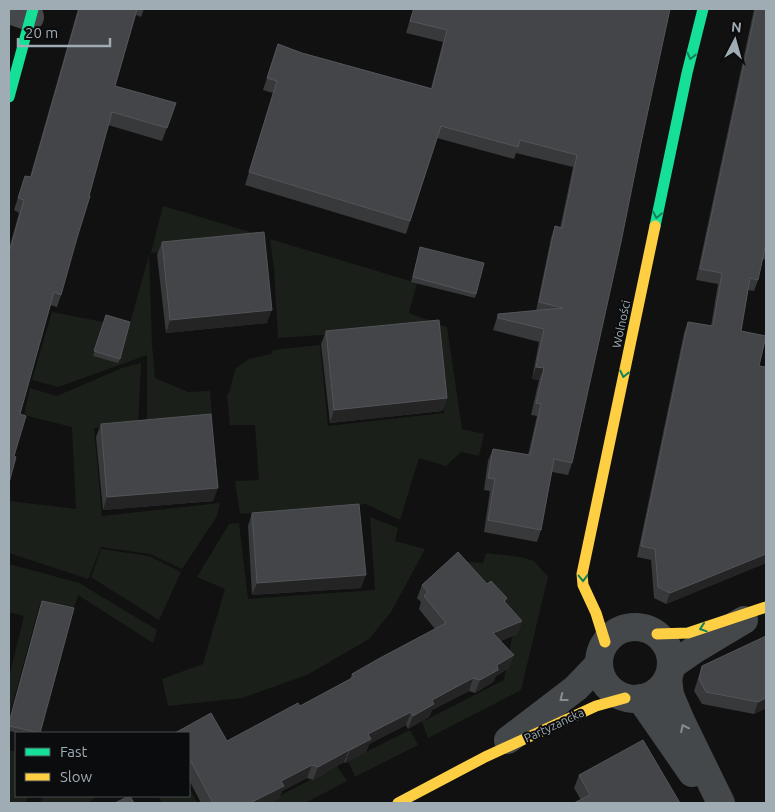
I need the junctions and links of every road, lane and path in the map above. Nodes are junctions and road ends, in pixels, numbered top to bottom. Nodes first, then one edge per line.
1 (703, 9) edge
2 (24, 12) edge
3 (9, 97) edge
4 (766, 607) edge
5 (657, 634) junction
6 (602, 654) junction
7 (669, 672) junction
8 (632, 698) junction
9 (485, 757) junction
10 (398, 803) edge
11 (713, 803) edge
12 (721, 803) edge

1 -> 6 street, Wolności
2 - 3 street
4 -> 5 street
4 - 7 street
5 - 6 street
5 - 7 street
6 - 8 street
6 -> 9 street, Partyzancka
7 - 8 street
12 -> 7 street
8 - 9 street, Partyzancka
8 - 11 street
9 - 10 street, Partyzancka

